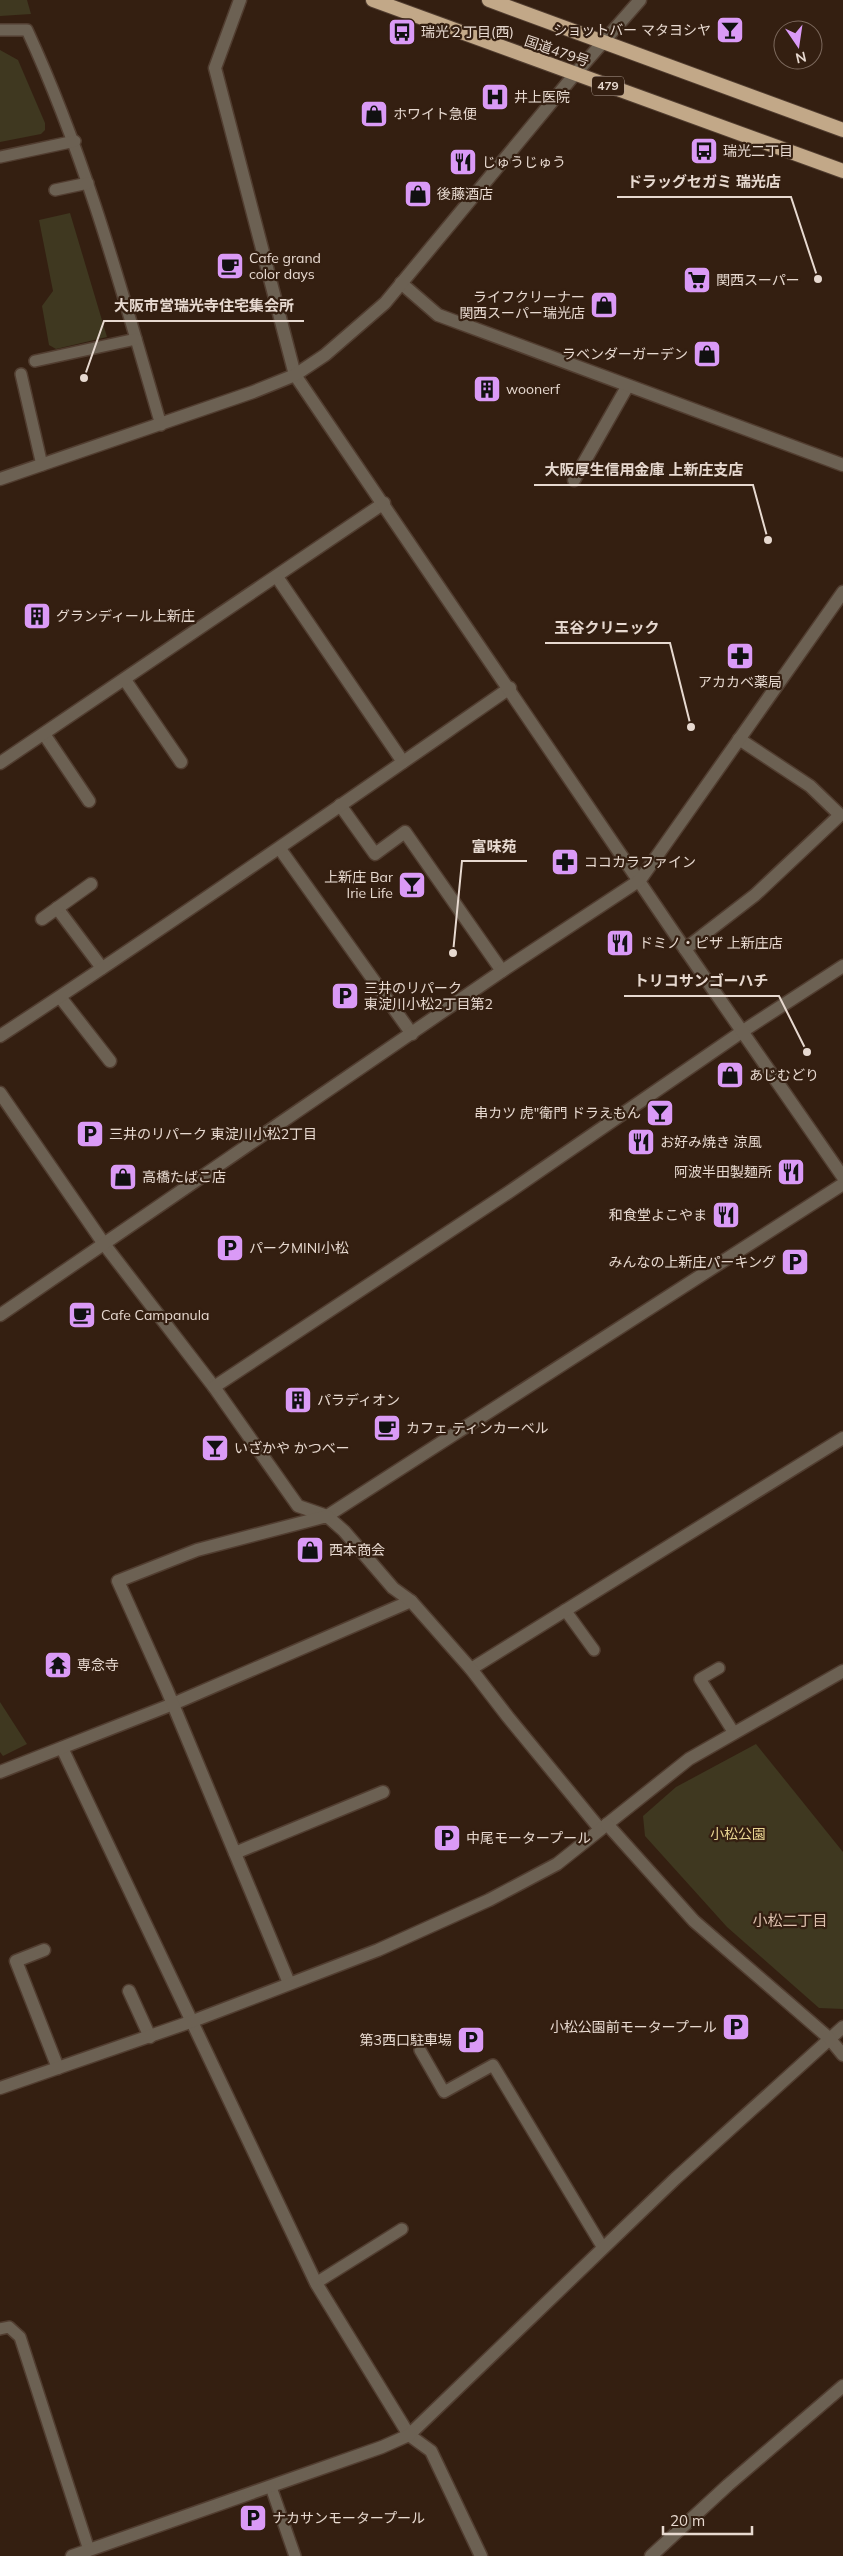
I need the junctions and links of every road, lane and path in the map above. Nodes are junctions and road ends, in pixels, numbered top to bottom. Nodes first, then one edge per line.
1 (240, 0) edge
2 (373, 0) edge
3 (489, 0) edge
4 (640, 0) edge
5 (0, 30) edge
6 (603, 42) junction
7 (575, 74) junction
8 (843, 130) edge
9 (75, 142) junction
10 (0, 157) edge
11 (843, 170) edge
12 (88, 183) junction
13 (55, 190) dead end
14 (402, 283) junction
15 (136, 339) junction
16 (35, 362) dead end
17 (21, 374) dead end
18 (295, 375) junction
19 (628, 387) junction
20 (161, 425) junction
21 (42, 465) junction
22 (843, 465) edge
23 (0, 480) edge
24 (574, 480) dead end
25 (384, 503) junction
26 (277, 577) junction
27 (843, 592) edge
28 (125, 680) junction
29 (510, 688) junction
30 (44, 734) junction
31 (739, 739) junction
32 (181, 762) dead end
33 (403, 762) junction
34 (0, 763) edge
35 (89, 801) dead end
36 (340, 804) junction
37 (280, 849) junction
38 (640, 880) junction
39 (91, 884) dead end
40 (57, 908) junction
41 (42, 920) dead end
42 (685, 949) junction
43 (843, 966) edge
44 (102, 968) junction
45 (502, 971) junction
46 (60, 996) junction
47 (744, 1031) junction
48 (412, 1034) junction
49 (0, 1036) edge
50 (110, 1061) dead end
51 (0, 1093) edge
52 (843, 1176) edge
53 (843, 1184) edge
54 (104, 1244) junction
55 (0, 1315) edge
56 (214, 1387) junction
57 (843, 1438) edge
58 (326, 1516) junction
59 (411, 1601) junction
60 (565, 1610) junction
61 (594, 1650) dead end
62 (719, 1668) dead end
63 (471, 1669) junction
64 (843, 1671) edge
65 (173, 1704) junction
66 (734, 1733) junction
67 (62, 1748) junction
68 (0, 1772) edge
69 (383, 1792) dead end
70 (604, 1826) junction
71 (235, 1853) junction
72 (44, 1950) dead end
73 (289, 1983) junction
74 (129, 1991) dead end
75 (192, 2022) junction
76 (843, 2027) edge
77 (150, 2037) junction
78 (829, 2038) junction
79 (420, 2050) dead end
80 (843, 2055) edge
81 (58, 2068) junction
82 (0, 2088) edge
83 (402, 2229) dead end
84 (603, 2248) junction
85 (316, 2283) junction
86 (0, 2329) edge
87 (843, 2386) edge
88 (409, 2435) junction
89 (270, 2487) junction
90 (89, 2550) junction
91 (72, 2556) edge
92 (295, 2556) edge
93 (481, 2556) edge
94 (651, 2556) edge

1 - 18 street
2 - 7 highway, 国道479号 / 479
3 - 6 highway, 国道479号
4 - 6 street
5 - 9 lane
6 - 7 street
6 - 8 highway, 国道479号
7 - 11 highway, 国道479号 / 479
7 - 14 street
9 - 10 lane
9 - 12 lane
12 - 13 lane
12 - 15 lane
14 - 18 street
14 - 19 street
15 - 16 lane
15 - 20 lane
17 - 21 lane
18 - 20 street
18 - 25 street
19 - 22 street
19 - 24 street
20 - 21 street
21 - 23 street
25 - 26 street
25 - 29 street
26 - 28 street
26 - 33 street
27 - 31 street
28 - 30 street
28 - 32 street
29 - 33 street
29 - 38 street
30 - 34 street
30 - 35 street
31 - 38 street
31 - 42 street
33 - 36 street
36 - 37 street
36 - 45 street
37 - 44 street
37 - 48 street
38 - 42 street
38 - 45 street
39 - 40 street
40 - 41 street
40 - 44 street
42 - 47 street
43 - 47 street
44 - 46 street
45 - 48 street
46 - 49 street
46 - 50 street
47 - 52 street
47 - 56 street
48 - 54 street
51 - 54 street
53 - 58 street
54 - 55 street
54 - 56 street
56 - 58 street
57 - 60 street
58 - 59 street
58 - 65 street
59 - 63 street
59 - 65 street
60 - 61 lane
60 - 63 street
62 - 66 lane
63 - 70 street
64 - 66 street
65 - 67 street
65 - 71 street
66 - 70 street
67 - 68 street
67 - 75 street
69 - 71 street
70 - 73 street
70 - 78 street
71 - 73 street
72 - 81 street
73 - 75 street
74 - 77 street
75 - 77 street
75 - 85 street
76 - 78 street
77 - 81 street
78 - 80 street
78 - 84 street
79 - 84 lane
81 - 82 street
83 - 85 lane
84 - 88 street
85 - 88 street
86 - 90 lane
87 - 94 street
88 - 89 street
88 - 93 street
89 - 90 street
89 - 92 lane
90 - 91 street

